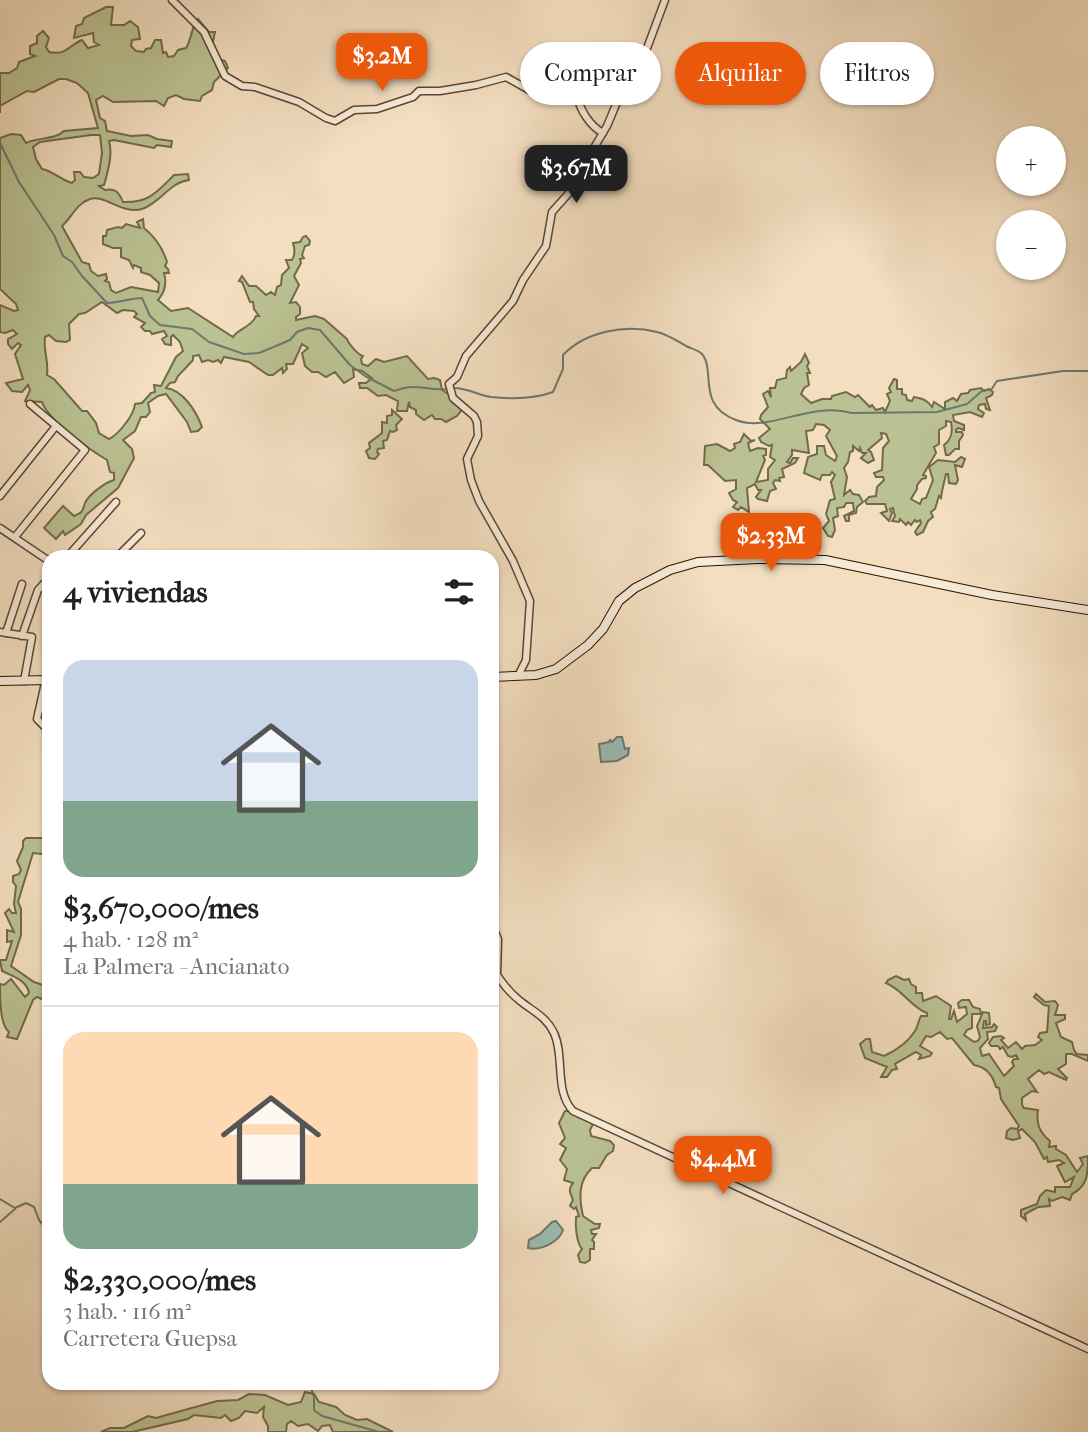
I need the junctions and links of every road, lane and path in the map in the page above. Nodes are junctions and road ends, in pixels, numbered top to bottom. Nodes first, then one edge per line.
1 (172, 0) edge
2 (665, 0) edge
3 (603, 133) junction
4 (30, 404) dead end
5 (56, 426) junction
6 (0, 496) edge
7 (116, 502) dead end
8 (0, 528) edge
9 (141, 533) dead end
10 (15, 537) junction
11 (73, 550) edge
12 (124, 550) edge
13 (42, 556) edge
14 (22, 584) dead end
15 (42, 586) edge
16 (1088, 610) edge
17 (3, 633) edge
18 (22, 636) junction
19 (517, 676) junction
20 (499, 677) edge
21 (42, 680) edge
22 (0, 681) edge
23 (24, 681) junction
24 (42, 700) edge
25 (42, 724) edge
26 (499, 977) edge
27 (1088, 1349) edge

1 - 3 street
2 - 3 street
3 - 19 street
4 - 5 street
5 - 6 street
5 - 10 street
7 - 11 street
8 - 10 street
9 - 12 street
10 - 13 street
14 - 17 street
15 - 18 street
16 - 19 street
17 - 18 street
18 - 23 street
19 - 20 street
21 - 23 street
22 - 23 street
24 - 25 street
26 - 27 street

